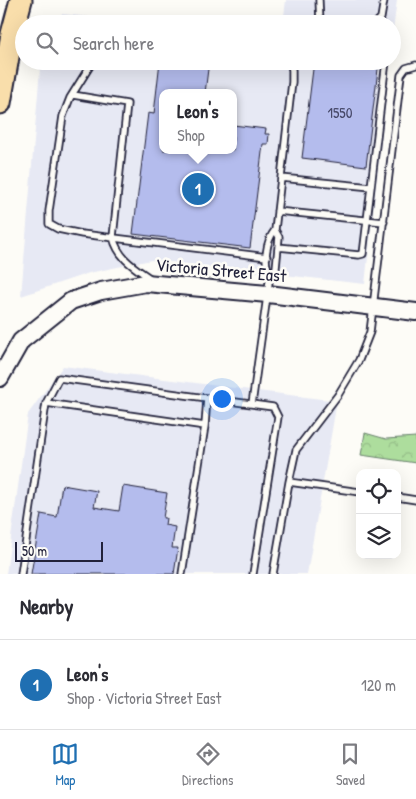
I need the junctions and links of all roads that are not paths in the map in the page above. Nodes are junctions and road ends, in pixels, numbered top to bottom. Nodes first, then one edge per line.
1 (21, 0) edge
2 (319, 0) edge
3 (384, 0) edge
4 (17, 15) edge
5 (320, 15) edge
6 (382, 15) edge
7 (15, 23) edge
8 (416, 65) edge
9 (87, 70) edge
10 (292, 70) edge
11 (385, 70) edge
12 (72, 95) junction
13 (0, 103) edge
14 (281, 178) junction
15 (371, 187) junction
16 (277, 211) junction
17 (367, 220) junction
18 (384, 222) junction
19 (275, 230) junction
20 (113, 237) junction
21 (278, 247) junction
22 (267, 257) junction
23 (270, 275) junction
24 (158, 284) junction
25 (268, 294) junction
26 (374, 307) junction
27 (416, 312) edge
28 (0, 378) edge
29 (207, 398) junction
30 (46, 403) junction
31 (252, 404) junction
32 (205, 426) junction
33 (288, 482) junction
34 (356, 491) edge
35 (401, 498) edge
36 (416, 500) edge
37 (21, 574) edge
38 (182, 574) edge
39 (253, 574) edge
40 (273, 574) edge

1 - 4 highway
2 - 5 lane
3 - 6 lane
7 - 13 highway
8 - 18 lane
9 - 12 lane
10 - 14 lane
11 - 15 lane
12 - 20 lane
12 - 20 lane
14 - 15 lane
14 - 16 lane
15 - 17 lane
16 - 17 lane
16 - 19 lane
17 - 18 lane
17 - 21 lane
18 - 26 lane
19 - 21 lane
19 - 22 lane
20 - 22 lane
20 - 24 lane
21 - 23 lane
22 - 23 lane
23 - 25 lane
24 - 25 main road, Victoria Street East
24 - 28 main road, Victoria Street East
25 - 26 main road, Victoria Street East
25 - 31 lane
26 - 27 main road, Victoria Street East
26 - 33 lane
29 - 30 lane
29 - 31 lane
29 - 32 lane
30 - 32 lane
30 - 37 lane
31 - 39 lane
32 - 38 lane
33 - 34 lane
33 - 40 lane
35 - 36 lane

